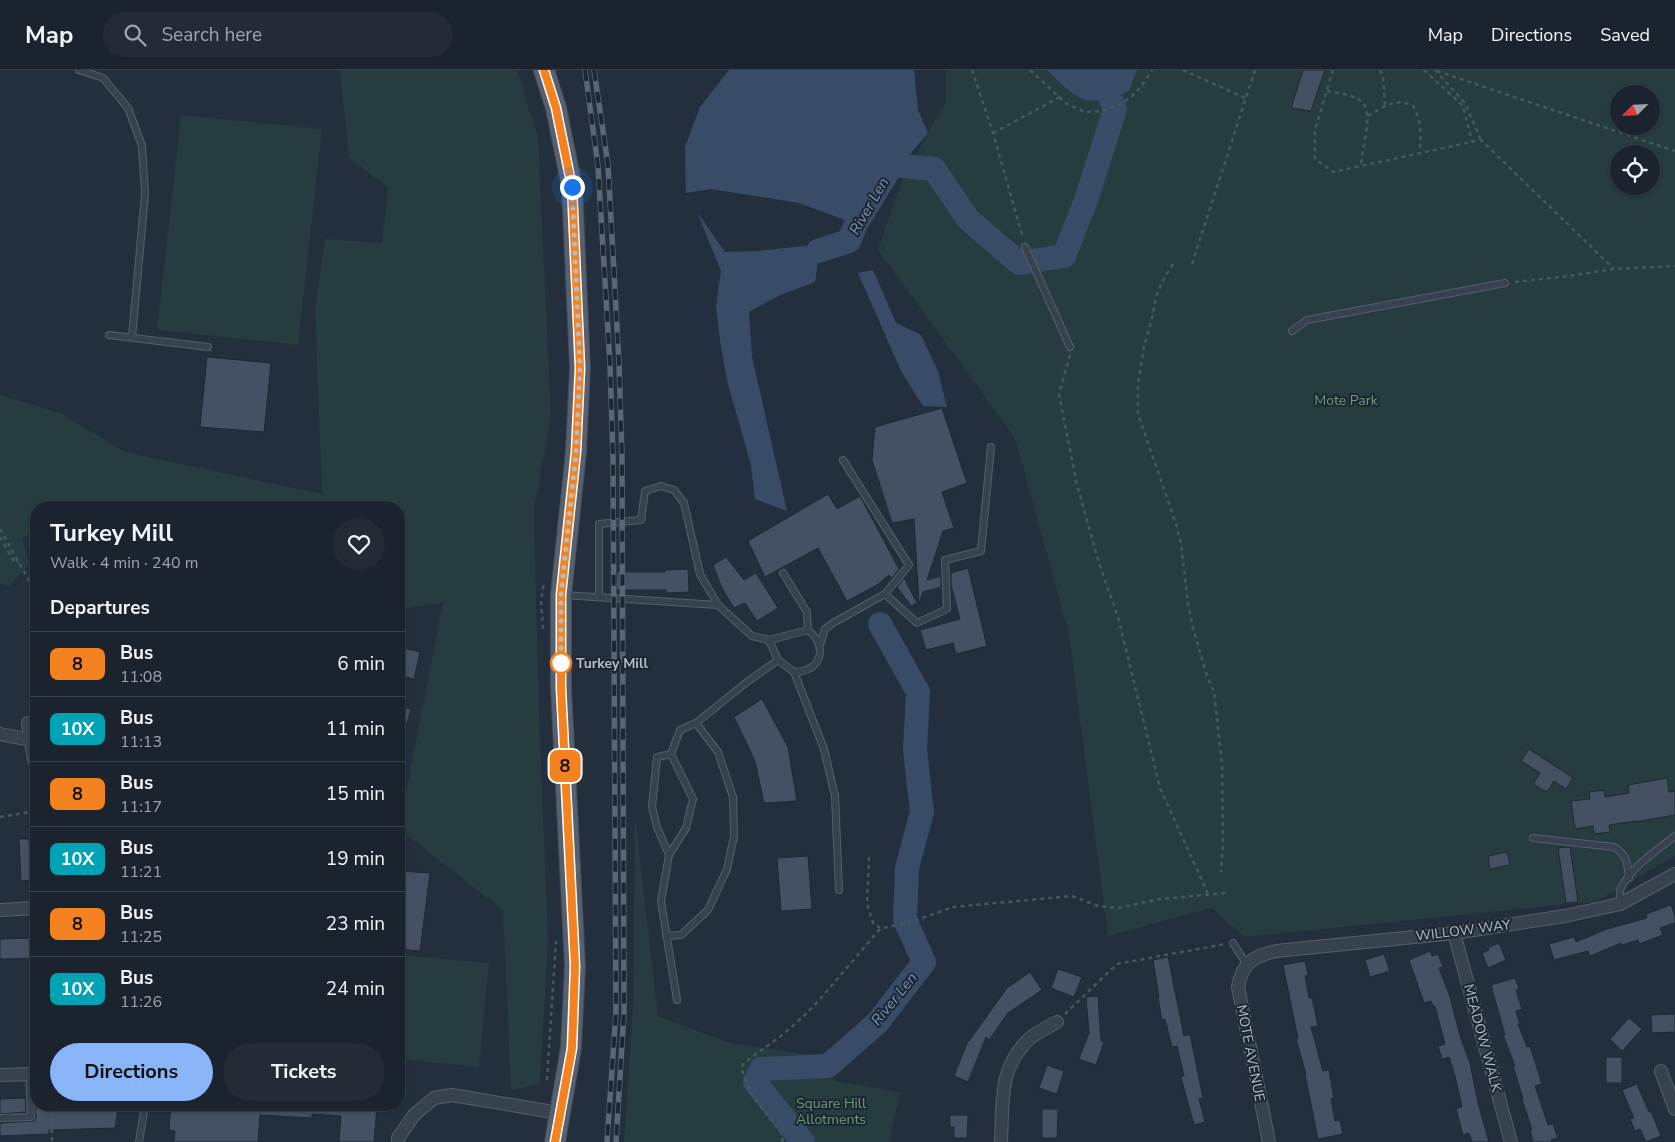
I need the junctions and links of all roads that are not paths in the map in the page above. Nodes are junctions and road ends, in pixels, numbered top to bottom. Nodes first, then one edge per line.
1 (79, 70) edge
2 (544, 70) edge
3 (1025, 247) road end
4 (1505, 283) road end
5 (1292, 331) dead end
6 (109, 335) dead end
7 (132, 337) junction
8 (208, 347) dead end
9 (1071, 348) road end
10 (991, 447) dead end
11 (843, 460) dead end
12 (784, 573) dead end
13 (885, 594) junction
14 (561, 595) junction
15 (599, 597) junction
16 (718, 605) junction
17 (808, 630) junction
18 (769, 640) junction
19 (820, 645) junction
20 (778, 660) junction
21 (794, 672) junction
22 (28, 723) dead end
23 (696, 723) junction
24 (0, 734) edge
25 (30, 734) edge
26 (30, 740) edge
27 (671, 754) junction
28 (1675, 836) edge
29 (1533, 838) dead end
30 (669, 855) junction
31 (1675, 874) edge
32 (1628, 878) junction
33 (839, 890) dead end
34 (1620, 904) junction
35 (30, 908) edge
36 (0, 910) edge
37 (1454, 933) junction
38 (666, 936) junction
39 (1233, 943) road end
40 (1247, 965) junction
41 (677, 1000) dead end
42 (1057, 1022) road end
43 (1661, 1072) dead end
44 (30, 1074) edge
45 (0, 1075) edge
46 (1675, 1109) edge
47 (31, 1111) edge
48 (144, 1111) edge
49 (559, 1113) junction
50 (2, 1118) dead end
51 (139, 1142) edge
52 (398, 1142) edge
53 (555, 1142) edge
54 (1002, 1142) edge
55 (1269, 1142) edge
56 (1511, 1142) edge

1 - 7 lane
2 - 14 main road
3 - 9 lane
4 - 5 lane
6 - 7 lane
7 - 8 lane
10 - 13 lane
11 - 13 lane
12 - 17 lane
13 - 19 lane
14 - 15 lane
14 - 49 main road
15 - 16 lane
15 - 16 lane
16 - 18 lane
17 - 18 lane
17 - 19 lane
18 - 20 lane
19 - 21 lane
20 - 21 lane
20 - 23 lane
21 - 33 lane
22 - 25 street
23 - 27 lane
23 - 38 lane
24 - 26 street
27 - 30 lane
27 - 30 lane
28 - 32 lane
29 - 32 lane
30 - 38 lane
31 - 34 street, WILLOW WAY
32 - 34 lane
34 - 37 street, WILLOW WAY
35 - 36 street
37 - 40 street, WILLOW WAY
37 - 56 street, MEADOW WALK
38 - 41 lane
39 - 40 lane
40 - 55 street, MOTE AVENUE
42 - 54 street
43 - 46 street
44 - 45 street
47 - 50 lane
48 - 51 lane
49 - 52 street
49 - 53 main road

